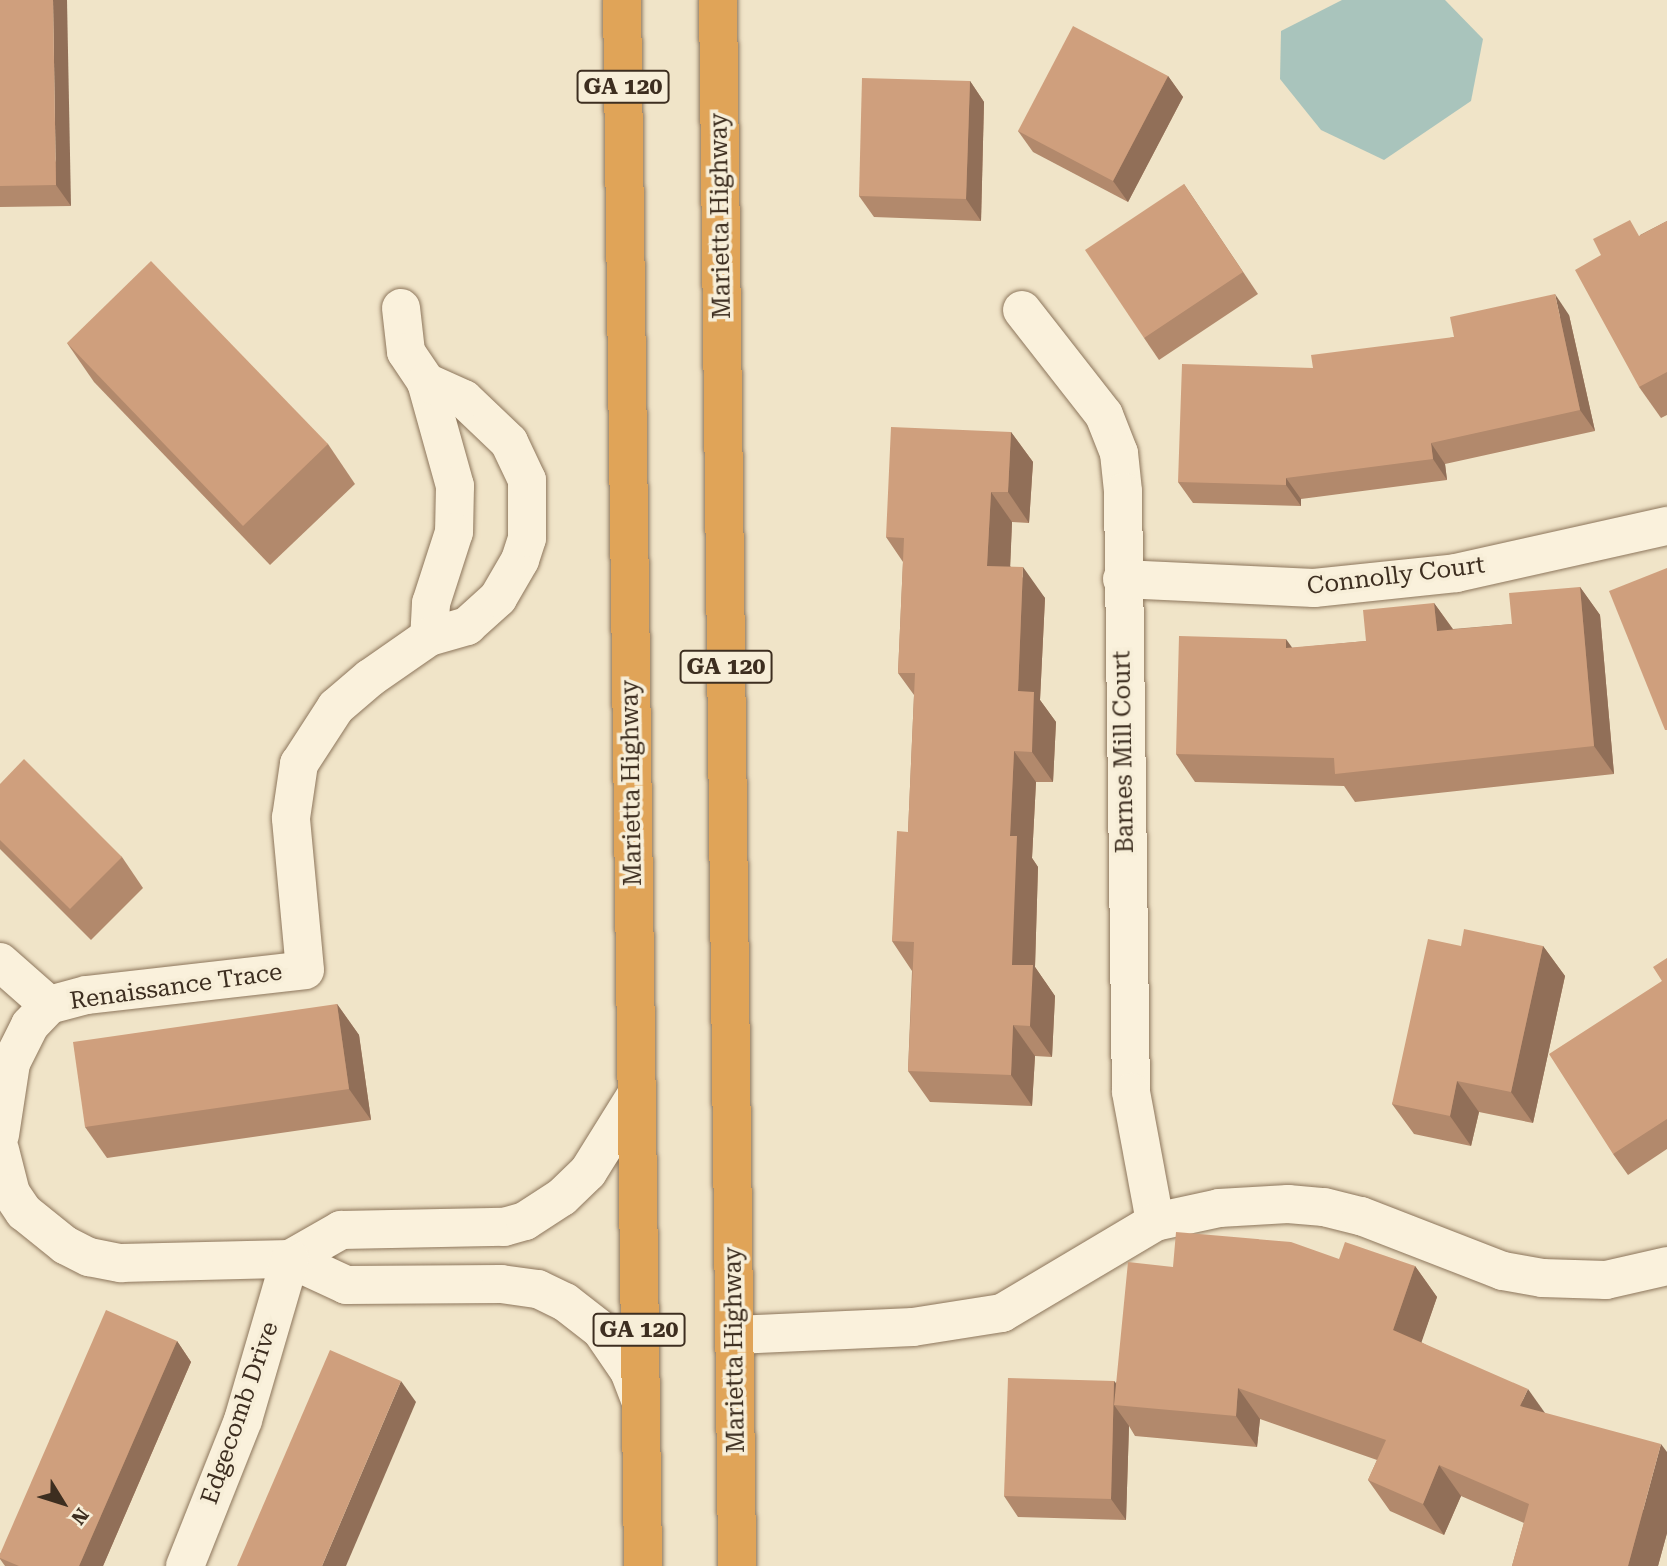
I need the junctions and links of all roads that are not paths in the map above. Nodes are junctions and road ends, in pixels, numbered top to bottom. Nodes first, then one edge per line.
1 (622, 0) edge
2 (718, 0) edge
3 (401, 309) dead end
4 (1022, 310) dead end
5 (426, 382) junction
6 (1667, 526) edge
7 (1122, 579) junction
8 (429, 637) junction
9 (0, 962) edge
10 (49, 1005) junction
11 (636, 1095) junction
12 (0, 1135) edge
13 (0, 1150) edge
14 (1155, 1222) junction
15 (290, 1259) junction
16 (1667, 1266) edge
17 (734, 1335) junction
18 (640, 1400) junction
19 (185, 1566) edge
20 (643, 1566) edge
21 (737, 1566) edge

1 - 11 highway, Marietta Highway / GA 120
2 - 17 highway, Marietta Highway / GA 120
3 - 5 street
4 - 7 street, Barnes Mill Court
5 - 8 street
5 - 8 street, Renaissance Trace
6 - 7 street, Connolly Court
7 - 14 street, Barnes Mill Court
8 - 10 street, Renaissance Trace
9 - 10 street
10 - 12 street, Renaissance Trace
11 - 15 street
11 - 18 highway, Marietta Highway / GA 120
13 - 15 street
14 - 16 street
14 - 17 street
15 - 18 street
15 - 19 street, Edgecomb Drive
17 - 21 highway, Marietta Highway / GA 120
18 - 20 highway, Marietta Highway / GA 120

